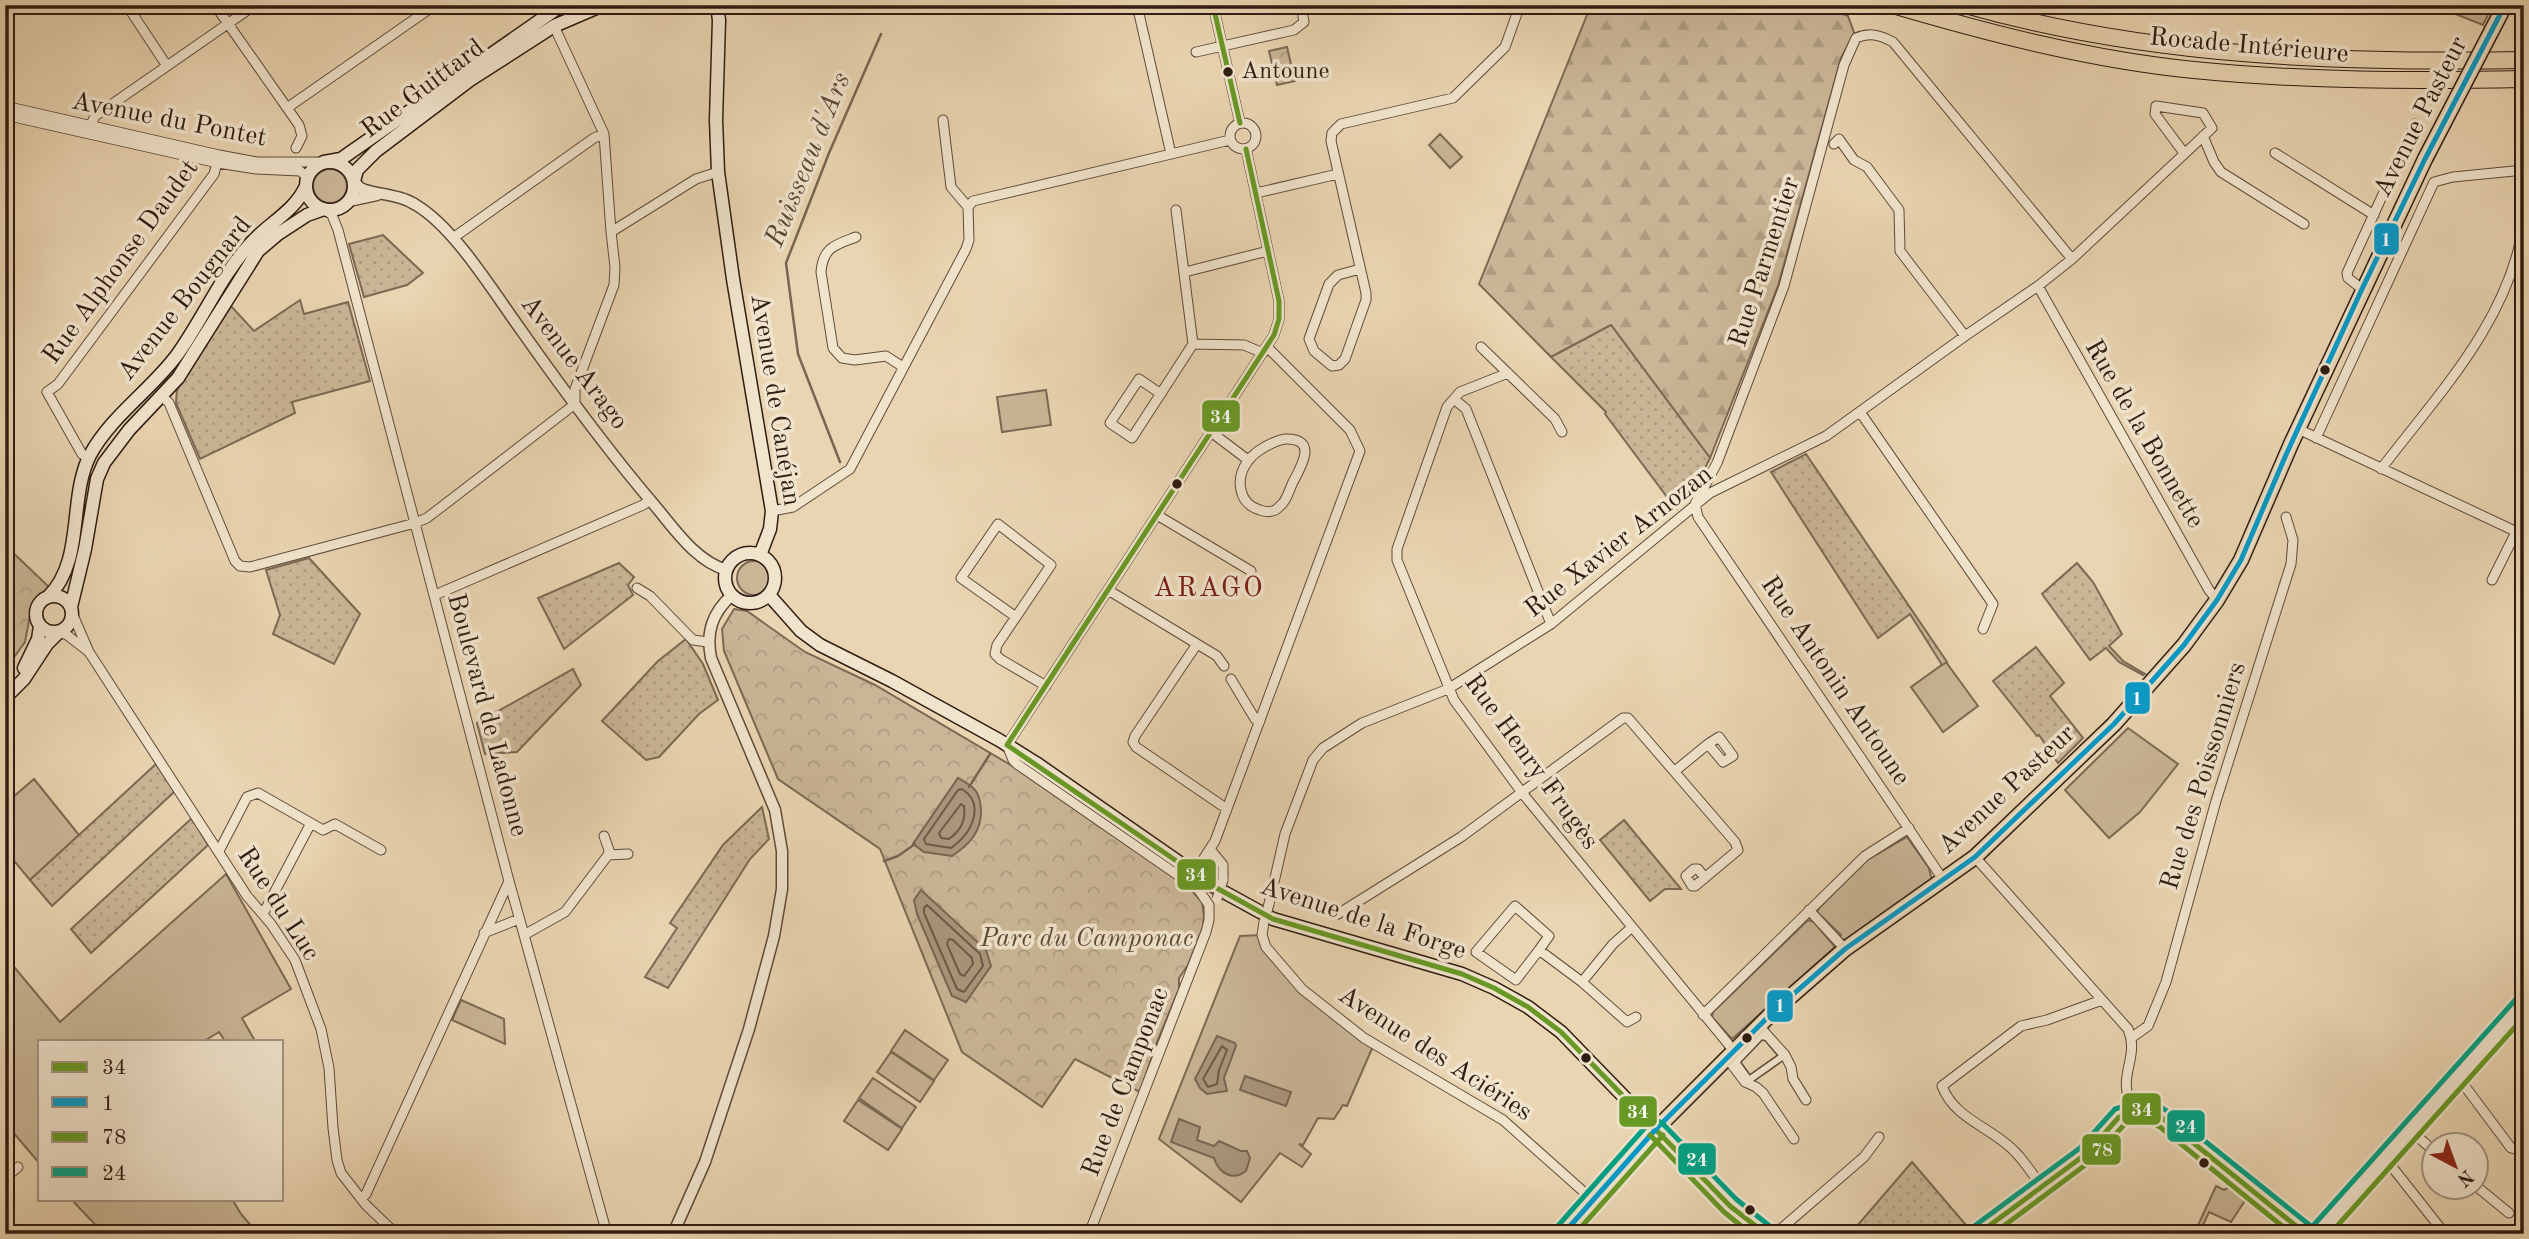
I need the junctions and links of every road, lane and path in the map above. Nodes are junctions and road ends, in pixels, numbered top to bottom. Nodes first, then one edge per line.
1 (215, 5) edge
2 (255, 5) edge
3 (435, 5) edge
4 (562, 5) edge
5 (603, 5) edge
6 (708, 5) edge
7 (717, 5) edge
8 (1138, 5) edge
9 (1213, 5) edge
10 (1301, 5) edge
11 (1520, 5) edge
12 (1893, 5) edge
13 (1966, 5) edge
14 (2505, 5) edge
15 (128, 7) dead end
16 (547, 9) edge
17 (229, 24) junction
18 (554, 26) junction
19 (717, 42) junction
20 (1221, 46) junction
21 (1196, 52) dead end
22 (2524, 60) edge
23 (167, 66) junction
24 (2524, 79) edge
25 (5, 106) edge
26 (287, 108) junction
27 (5, 115) edge
28 (943, 120) dead end
29 (1240, 123) junction
30 (2415, 124) dead end
31 (88, 130) junction
32 (604, 134) junction
33 (2203, 136) junction
34 (1230, 140) junction
35 (1835, 145) dead end
36 (296, 148) junction
37 (1246, 149) junction
38 (2184, 153) junction
39 (2275, 153) dead end
40 (1171, 154) junction
41 (218, 159) junction
42 (302, 161) junction
43 (324, 162) junction
44 (284, 166) junction
45 (2524, 170) edge
46 (718, 172) junction
47 (1338, 174) junction
48 (354, 181) junction
49 (306, 186) junction
50 (1256, 193) junction
51 (381, 194) junction
52 (349, 201) junction
53 (968, 207) junction
54 (324, 209) junction
55 (1176, 210) dead end
56 (2374, 215) junction
57 (2524, 223) edge
58 (2304, 224) dead end
59 (611, 232) junction
60 (856, 237) dead end
61 (453, 238) junction
62 (1268, 251) junction
63 (2072, 259) junction
64 (1360, 269) junction
65 (1185, 272) junction
66 (2038, 286) junction
67 (2362, 289) junction
68 (1965, 335) junction
69 (1193, 344) junction
70 (1481, 347) dead end
71 (1265, 350) junction
72 (903, 367) junction
73 (1508, 373) junction
74 (1161, 394) junction
75 (162, 397) junction
76 (1454, 399) junction
77 (575, 404) junction
78 (1860, 412) junction
79 (2298, 429) junction
80 (1211, 432) junction
81 (1562, 432) dead end
82 (2316, 439) junction
83 (89, 458) junction
84 (1248, 460) junction
85 (2381, 469) junction
86 (650, 500) junction
87 (1695, 504) junction
88 (772, 511) junction
89 (1157, 515) junction
90 (2524, 516) edge
91 (2286, 517) dead end
92 (415, 523) junction
93 (2516, 532) junction
94 (761, 555) junction
95 (727, 570) junction
96 (1251, 571) dead end
97 (2493, 580) dead end
98 (637, 588) dead end
99 (1108, 590) junction
100 (435, 595) junction
101 (732, 595) junction
102 (769, 595) junction
103 (48, 597) junction
104 (2217, 600) junction
105 (72, 611) junction
106 (1016, 617) junction
107 (1551, 624) junction
108 (40, 626) junction
109 (1983, 629) dead end
110 (59, 632) junction
111 (708, 642) junction
112 (1198, 644) junction
113 (89, 652) junction
114 (1224, 666) dead end
115 (1231, 679) dead end
116 (1046, 686) junction
117 (15, 687) junction
118 (1448, 689) junction
119 (5, 698) edge
120 (1260, 721) junction
121 (1708, 744) dead end
122 (1007, 745) junction
123 (1675, 771) junction
124 (1523, 794) junction
125 (1227, 809) junction
126 (311, 823) junction
127 (1909, 828) junction
128 (604, 836) dead end
129 (381, 850) dead end
130 (219, 851) junction
131 (628, 854) dead end
132 (608, 855) junction
133 (1975, 857) junction
134 (1705, 878) dead end
135 (509, 881) junction
136 (1944, 881) junction
137 (1213, 902) junction
138 (1809, 910) junction
139 (263, 914) junction
140 (1338, 914) dead end
141 (519, 919) junction
142 (1631, 928) junction
143 (484, 933) junction
144 (524, 935) junction
145 (1262, 935) joint
146 (1845, 949) junction
147 (1539, 950) junction
148 (1582, 982) junction
149 (2102, 1000) junction
150 (2524, 1004) edge
151 (1703, 1015) junction
152 (1636, 1017) dead end
153 (1759, 1026) junction
154 (2131, 1038) junction
155 (1730, 1054) junction
156 (1783, 1056) joint
157 (2458, 1077) junction
158 (1806, 1100) dead end
159 (2135, 1110) junction
160 (1656, 1129) junction
161 (2410, 1130) junction
162 (1879, 1137) dead end
163 (1794, 1139) dead end
164 (2420, 1139) edge
165 (2524, 1143) edge
166 (2385, 1158) junction
167 (18, 1167) dead end
168 (5, 1178) edge
169 (2042, 1187) junction
170 (2490, 1197) edge
171 (361, 1199) junction
172 (1594, 1200) junction
173 (2510, 1213) dead end
174 (396, 1234) edge
175 (607, 1234) edge
176 (673, 1234) edge
177 (1089, 1234) edge
178 (1563, 1234) edge
179 (1766, 1234) edge
180 (1775, 1234) edge
181 (1978, 1234) edge
182 (2306, 1234) edge
183 (2318, 1234) edge
184 (2445, 1234) edge

1 - 17 street
2 - 17 street
3 - 26 street
4 - 16 main road, Rue Guittard
5 - 18 main road, Rue Guittard
6 - 19 main road, Avenue de Canéjan
7 - 19 main road, Avenue de Canéjan
8 - 40 street
9 - 20 street
10 - 20 street
11 - 47 street
12 - 24 highway, Rocade Intérieure
13 - 22 highway
14 - 67 main road, Avenue Pasteur, bridge
15 - 23 street
16 - 43 main road, Rue Guittard
17 - 23 street
17 - 26 street
18 - 32 street
18 - 48 main road, Rue Guittard
19 - 46 main road, Avenue de Canéjan
20 - 21 street
20 - 29 street
23 - 31 street
25 - 31 street, Avenue du Pontet
26 - 36 street
27 - 31 street, Avenue du Pontet
28 - 53 street
29 - 34 street
29 - 37 street
30 - 56 street, Avenue Pasteur
31 - 41 street, Avenue du Pontet
32 - 59 street
32 - 61 street
33 - 38 street, Rue Xavier Arnozan
33 - 38 street
33 - 58 street
34 - 37 street
34 - 40 street
35 - 68 street
36 - 42 street
36 - 44 street
37 - 50 street
38 - 63 street, Rue Xavier Arnozan
39 - 56 street, Avenue Pasteur
40 - 53 street
41 - 44 street, Avenue du Pontet
41 - 83 street, Rue Alphonse Daudet
42 - 43 street, Avenue du Pontet
42 - 44 street, Avenue du Pontet
43 - 48 main road
43 - 49 main road
44 - 49 street, Avenue du Pontet
45 - 82 street
46 - 59 street
46 - 88 main road, Avenue de Canéjan
47 - 50 street
47 - 64 street
48 - 51 street, Avenue Arago
48 - 52 main road
49 - 54 main road
49 - 83 main road, Avenue Bougnard
50 - 62 street
51 - 52 street, Avenue Arago
51 - 61 street, Avenue Arago
52 - 54 main road
53 - 72 street
54 - 75 main road, Avenue Bougnard
54 - 92 street, Boulevard de Ladonne
55 - 65 street
56 - 67 street, Avenue Pasteur
57 - 85 street
59 - 77 street
60 - 72 street
61 - 77 street, Avenue Arago
62 - 65 street
62 - 71 street
63 - 66 street, Rue Xavier Arnozan
63 - 87 street, Rue Parmentier
64 - 64 street
65 - 69 street
66 - 68 street, Rue Xavier Arnozan
66 - 104 street, Rue de la Bonnette
67 - 79 main road, Avenue Pasteur
68 - 78 street, Rue Xavier Arnozan
69 - 71 street
69 - 74 street
70 - 73 street
71 - 80 street
71 - 120 street
72 - 88 street
73 - 76 street
73 - 81 street
74 - 74 street
75 - 92 street
75 - 105 main road, Avenue Bougnard
76 - 107 street
76 - 118 street, Rue Henry Frugès
77 - 86 street, Avenue Arago
77 - 92 street
78 - 87 street, Rue Xavier Arnozan
78 - 109 street
79 - 82 street
79 - 104 main road, Avenue Pasteur
80 - 84 street
80 - 89 street
82 - 85 street
83 - 103 main road, Avenue Bougnard
84 - 84 street
85 - 93 street
86 - 95 street, Avenue Arago
86 - 100 street
87 - 107 street, Rue Xavier Arnozan
87 - 127 street, Rue Antonin Antoune
88 - 94 main road, Avenue de Canéjan
89 - 96 street
89 - 99 street
90 - 93 street
91 - 154 street, Rue des Poissonniers
92 - 100 street, Boulevard de Ladonne
93 - 97 street
94 - 95 main road
94 - 102 main road
95 - 101 main road
98 - 111 street
99 - 112 street
99 - 116 street
100 - 135 street, Boulevard de Ladonne
101 - 102 main road
101 - 111 street
102 - 122 main road
103 - 105 main road
103 - 108 main road, Avenue Bougnard
104 - 133 main road, Avenue Pasteur
105 - 110 main road, Avenue Bougnard
105 - 113 street, Rue du Luc
106 - 106 street
106 - 116 street
107 - 118 street, Rue Xavier Arnozan
108 - 110 main road
108 - 117 main road, Avenue Bougnard
110 - 113 street, Rue du Luc
110 - 117 main road, Avenue Bougnard
111 - 176 street
112 - 114 street
112 - 125 street
113 - 130 street, Rue du Luc
115 - 120 street
116 - 122 street
117 - 119 main road, Avenue Bougnard
118 - 124 street, Rue Henry Frugès
118 - 145 street, Rue Xavier Arnozan, bridge
120 - 125 street
121 - 123 street
122 - 137 street
122 - 160 main road, Avenue de la Forge
123 - 124 street
123 - 134 street
124 - 140 street
124 - 142 street, Rue Henry Frugès
125 - 137 street, Rue de Camponac, bridge
126 - 129 street
126 - 130 street
126 - 139 street
127 - 136 street, Rue Antonin Antoune
127 - 138 street
128 - 132 street
130 - 139 street, Rue du Luc
131 - 132 street
132 - 144 street
133 - 136 main road, Avenue Pasteur
133 - 149 street
135 - 141 street, Boulevard de Ladonne
135 - 143 street
136 - 146 main road, Avenue Pasteur
137 - 177 street, Rue de Camponac
138 - 146 street
138 - 151 street
139 - 171 street, Rue du Luc
141 - 143 street
141 - 144 street, Boulevard de Ladonne
142 - 148 street
142 - 151 street, Rue Henry Frugès
143 - 171 street
144 - 175 street, Boulevard de Ladonne
145 - 172 street, Avenue des Aciéries
146 - 153 main road, Avenue Pasteur
147 - 147 street
147 - 148 street
148 - 152 street
149 - 154 street
149 - 169 street
150 - 157 main road
151 - 155 street, Rue Henry Frugès
153 - 155 main road, Avenue Pasteur
153 - 158 street
154 - 159 street
155 - 160 main road, Avenue Pasteur
155 - 163 street, Rue Henry Frugès
156 - 156 street
157 - 161 main road
157 - 165 street
159 - 169 main road
159 - 182 main road
160 - 172 main road, Avenue Pasteur
160 - 179 main road, Avenue de la Forge
161 - 164 street
161 - 166 main road
162 - 180 street
166 - 183 main road
166 - 184 street
167 - 168 street
169 - 181 main road
170 - 173 street
171 - 174 street, Rue du Luc
172 - 178 main road, Avenue Pasteur

